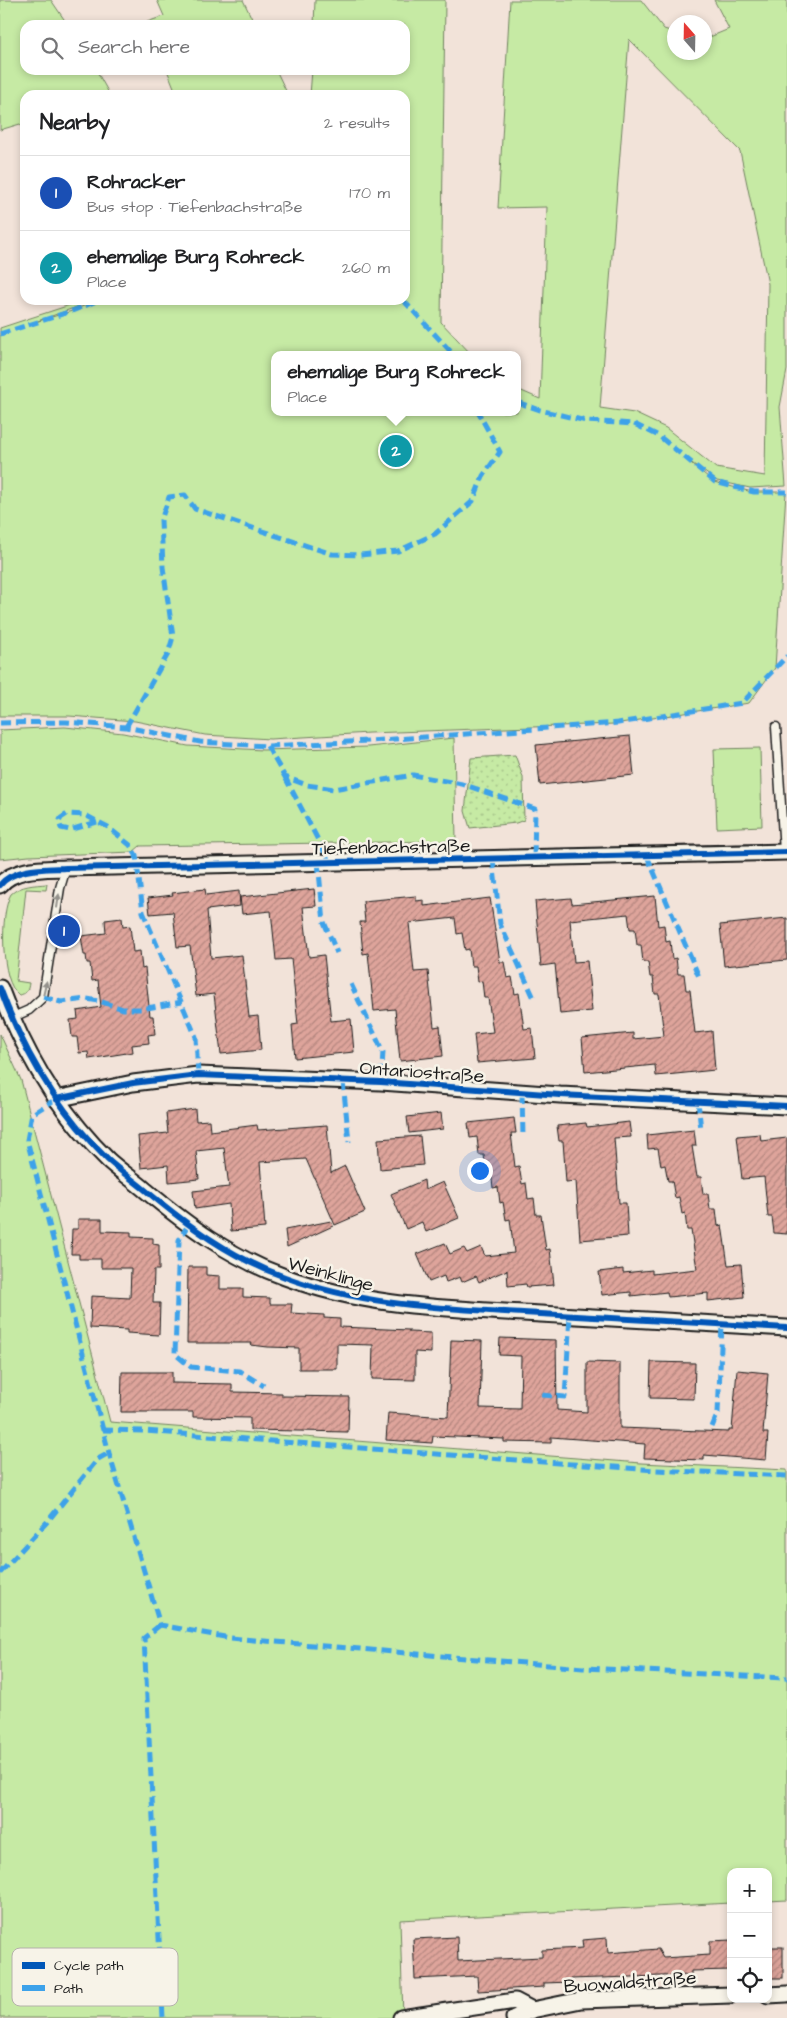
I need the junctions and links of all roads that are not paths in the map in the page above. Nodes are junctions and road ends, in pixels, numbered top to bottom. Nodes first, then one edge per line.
1 (776, 727) dead end
2 (785, 852) edge
3 (66, 868) junction
4 (0, 885) edge
5 (0, 988) edge
6 (11, 1018) junction
7 (56, 1099) junction
8 (787, 1106) edge
9 (787, 1328) edge
10 (787, 1994) edge
11 (727, 1995) edge
12 (772, 1995) edge
13 (532, 2010) junction
14 (401, 2018) edge
15 (514, 2018) edge

1 - 2 lane
2 - 3 street, Tiefenbachstraße
3 - 4 street, Tiefenbachstraße
6 -> 3 lane
5 - 6 street, Weinklinge
6 - 7 street, Weinklinge
7 - 8 street, Ontariostraße
7 - 9 street, Weinklinge
10 - 12 street
11 - 13 street, Buowaldstraße
13 - 14 street
13 - 15 street, Buowaldstraße

